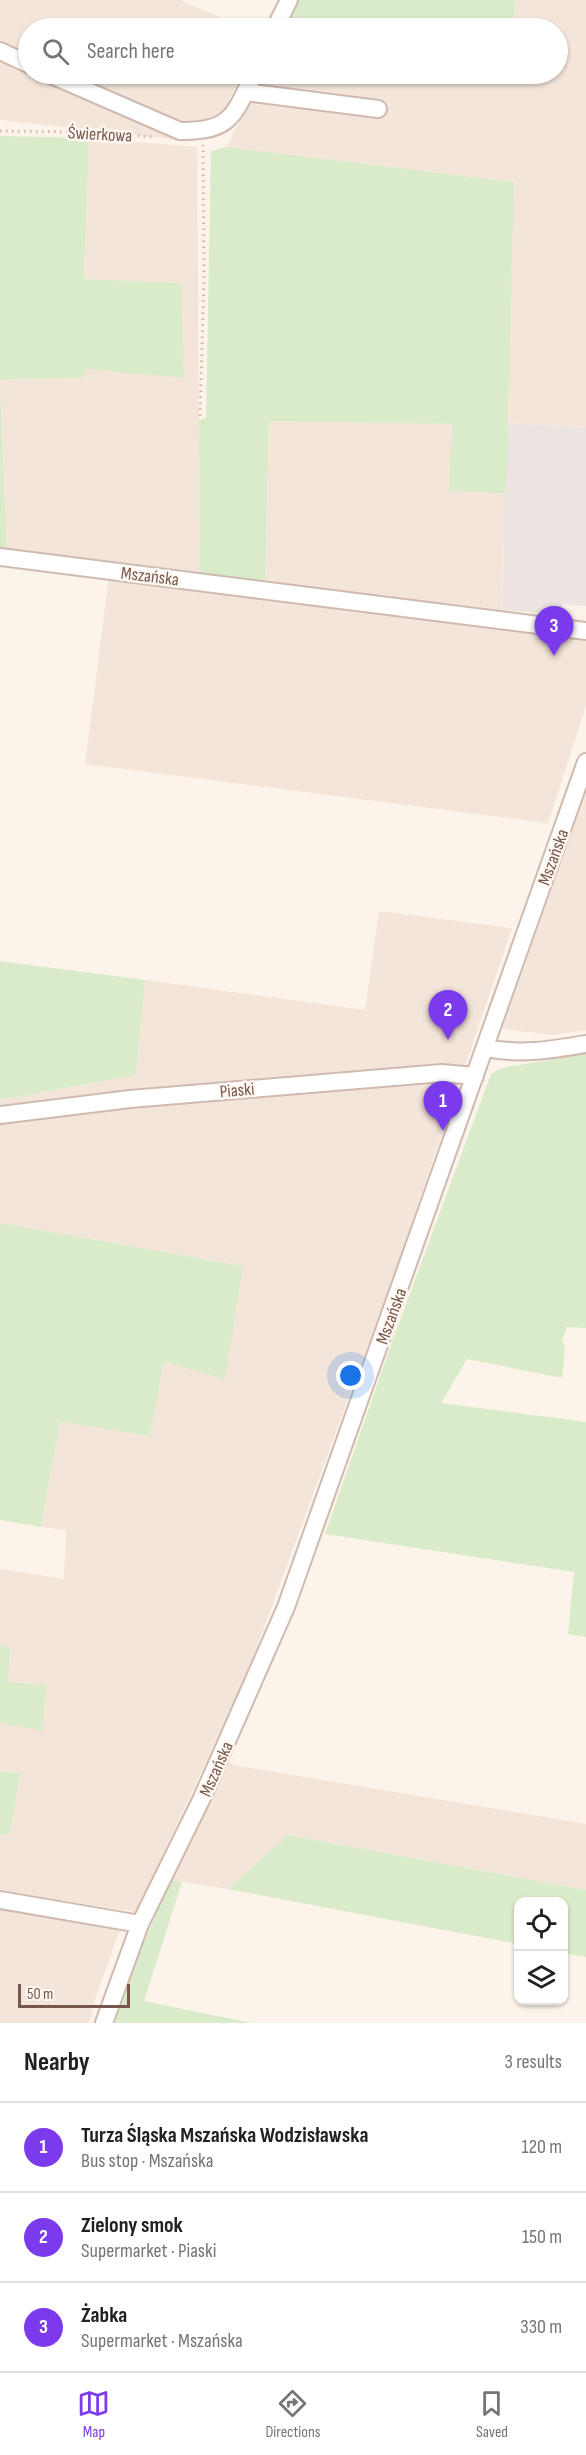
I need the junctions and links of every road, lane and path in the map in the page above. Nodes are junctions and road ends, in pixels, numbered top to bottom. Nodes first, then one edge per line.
1 (289, 0) edge
2 (280, 18) edge
3 (0, 51) edge
4 (18, 59) edge
5 (72, 84) edge
6 (249, 84) edge
7 (245, 92) junction
8 (378, 109) dead end
9 (0, 131) edge
10 (199, 132) junction
11 (156, 137) dead end
12 (200, 416) dead end
13 (0, 557) edge
14 (586, 631) edge
15 (586, 762) edge
16 (586, 1044) edge
17 (485, 1048) junction
18 (475, 1076) junction
19 (0, 1115) edge
20 (0, 1900) edge
21 (140, 1924) junction
22 (104, 2023) edge

1 - 2 street
3 - 4 street
5 - 10 street, Świerkowa
6 - 7 street
7 - 8 street
7 - 10 street
9 - 11 path, Świerkowa
10 - 12 path
13 - 14 street, Mszańska
15 - 17 street, Mszańska
16 - 17 street
17 - 18 street, Mszańska
18 - 19 street, Piaski
18 - 21 street, Mszańska
20 - 21 street
21 - 22 street, Mszańska

